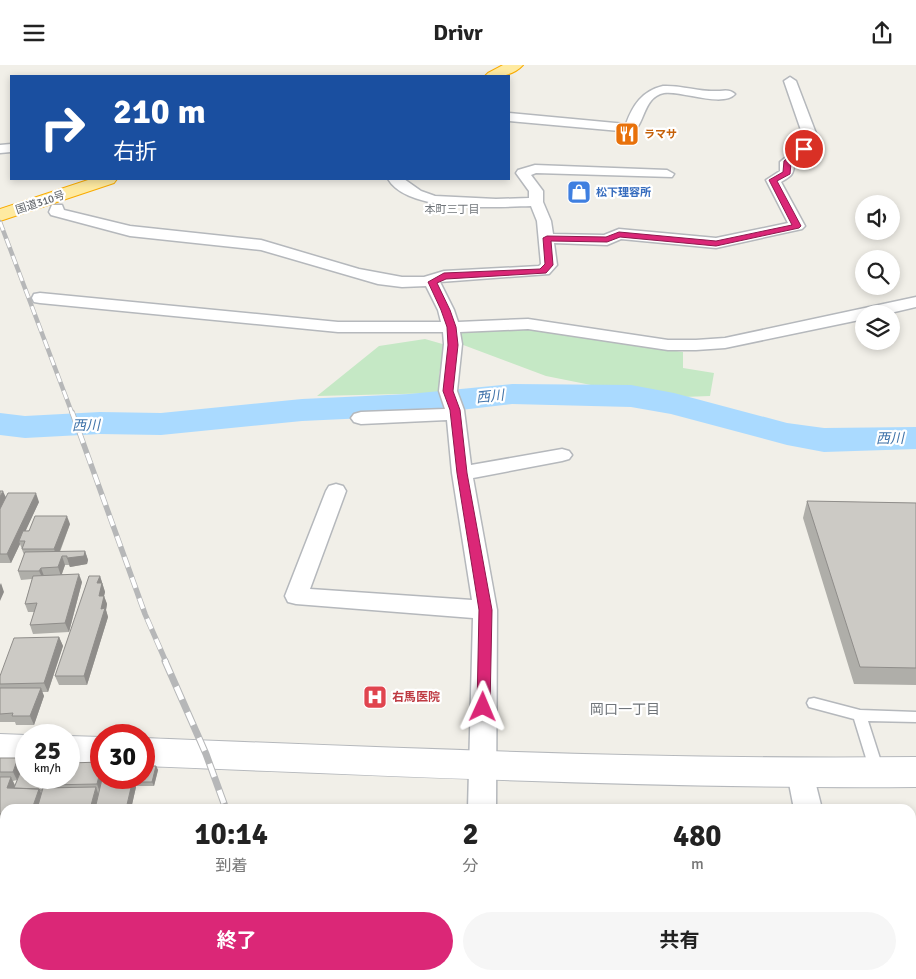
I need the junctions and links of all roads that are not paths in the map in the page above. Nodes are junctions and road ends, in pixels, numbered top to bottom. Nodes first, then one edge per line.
1 (515, 65) edge
2 (495, 75) edge
3 (790, 81) dead end
4 (729, 94) dead end
5 (510, 117) edge
6 (667, 174) dead end
7 (105, 180) edge
8 (396, 180) edge
9 (536, 202) junction
10 (57, 208) dead end
11 (0, 215) edge
12 (547, 238) junction
13 (432, 282) junction
14 (40, 298) dead end
15 (916, 302) edge
16 (451, 327) junction
17 (453, 405) junction
18 (361, 418) dead end
19 (562, 455) dead end
20 (462, 473) junction
21 (336, 491) dead end
22 (486, 610) junction
23 (814, 703) dead end
24 (860, 715) junction
25 (916, 717) edge
26 (0, 748) edge
27 (15, 749) edge
28 (155, 752) edge
29 (482, 765) junction
30 (916, 772) edge
31 (800, 773) junction
32 (877, 773) junction
33 (482, 804) edge
34 (807, 804) edge

1 - 2 highway
3 - 12 street
4 - 5 street
6 - 9 street
7 - 11 highway, 国道310号
8 - 9 street
9 - 12 street
10 - 13 street
12 - 13 street
13 - 16 street
14 - 16 street
15 - 16 street
16 - 17 street
17 - 18 street
17 - 20 street
19 - 20 street
20 - 22 street
21 - 22 street
22 - 29 street
23 - 24 lane
24 - 25 lane
24 - 32 lane
26 - 27 street
28 - 29 street
29 - 31 street
29 - 33 street
30 - 32 street
31 - 32 street
31 - 34 street

